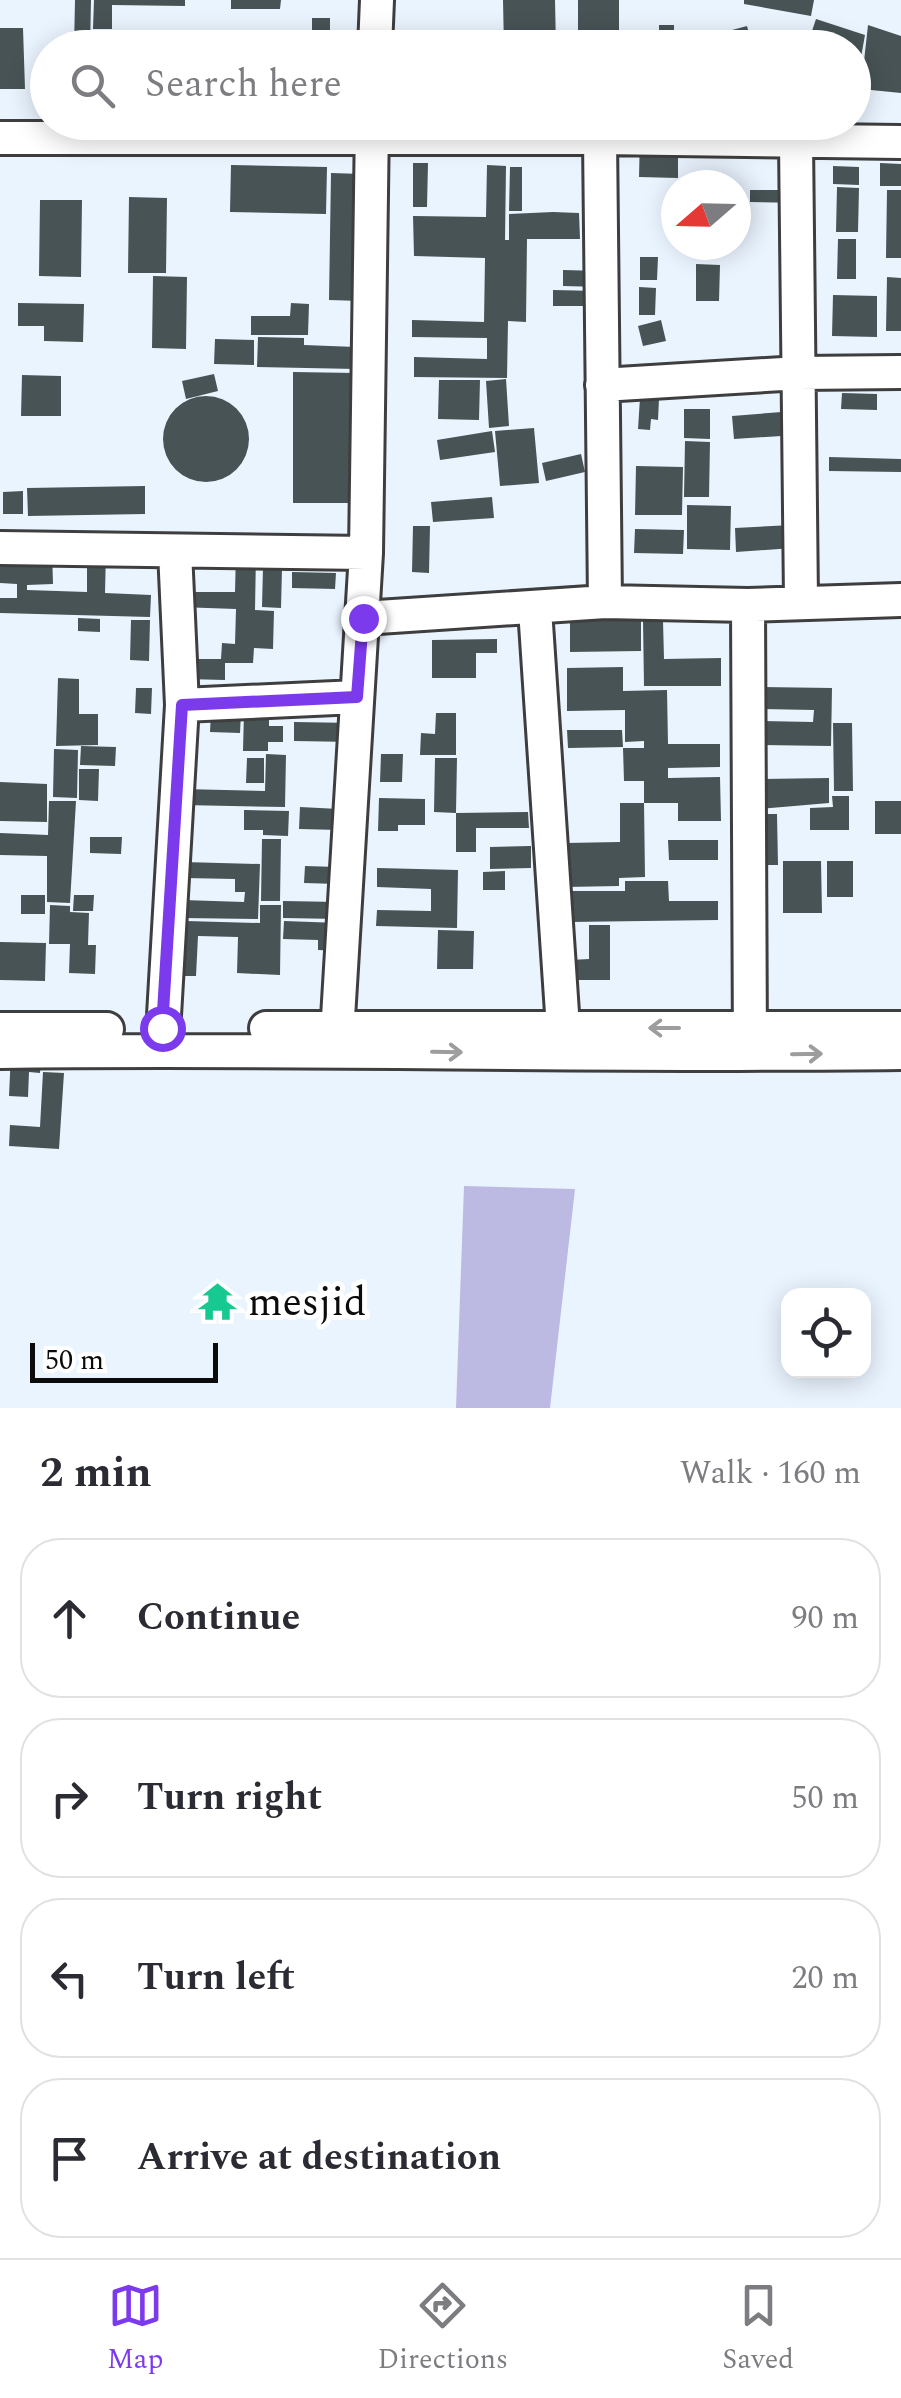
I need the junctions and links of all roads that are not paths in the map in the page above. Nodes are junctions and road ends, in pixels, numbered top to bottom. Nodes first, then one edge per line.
1 (377, 0) edge
2 (376, 30) edge
3 (30, 137) edge
4 (0, 138) edge
5 (372, 140) edge
6 (600, 140) edge
7 (731, 140) edge
8 (796, 141) junction
9 (901, 142) edge
10 (901, 372) edge
11 (798, 373) junction
12 (602, 385) junction
13 (0, 548) edge
14 (175, 551) junction
15 (366, 553) junction
16 (901, 600) edge
17 (801, 601) junction
18 (605, 602) junction
19 (748, 604) junction
20 (535, 609) junction
21 (363, 618) junction
22 (357, 697) junction
23 (182, 705) junction
24 (563, 1028) junction
25 (901, 1028) edge
26 (0, 1029) edge
27 (162, 1039) junction
28 (337, 1039) junction
29 (750, 1042) junction
30 (0, 1052) edge
31 (901, 1053) edge

1 - 2 street
3 - 4 street
5 - 15 street
6 - 12 street
7 - 8 street
8 - 9 street
8 - 11 street
10 - 11 street
11 - 12 street
11 - 17 street
12 - 18 street
13 - 14 street
14 - 15 street
14 - 23 street
15 - 21 street
16 - 17 street
17 - 19 street
18 - 19 street
18 - 20 street
19 - 29 street
20 - 21 street
20 - 24 street
21 - 22 street
22 - 23 street
22 - 28 street
23 - 27 street
24 - 28 street
29 -> 24 street
25 - 29 street
26 - 27 street
27 - 28 street
27 - 30 street
28 -> 29 street
29 -> 31 street

